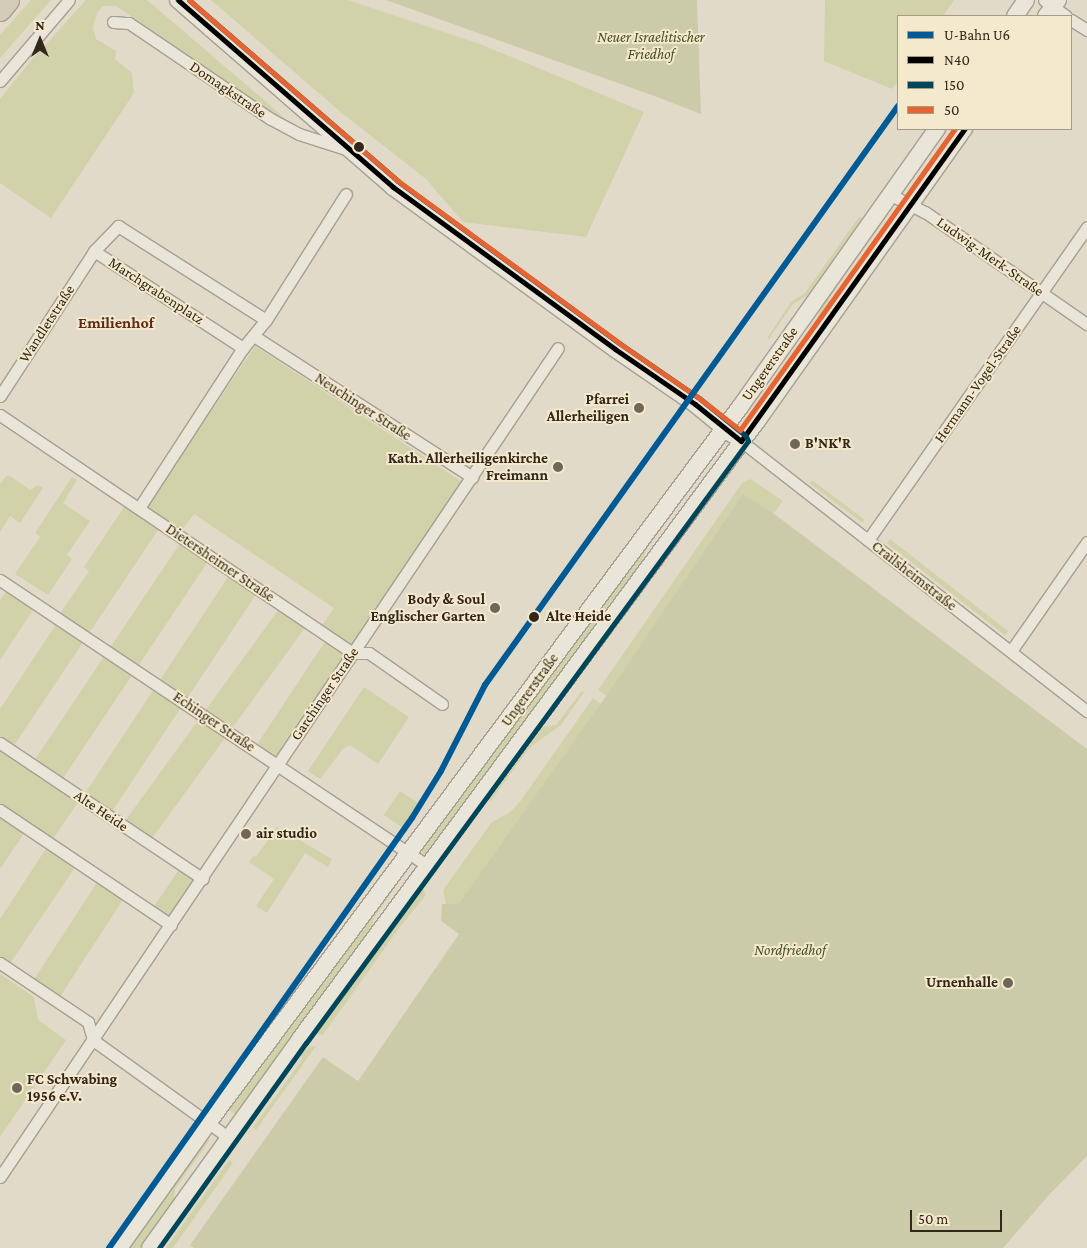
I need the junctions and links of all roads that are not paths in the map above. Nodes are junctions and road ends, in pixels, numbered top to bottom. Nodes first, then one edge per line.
1 (8, 0) edge
2 (69, 0) edge
3 (178, 0) edge
4 (1026, 0) edge
5 (0, 10) edge
6 (1016, 15) edge
7 (1072, 21) edge
8 (113, 22) dead end
9 (1087, 30) edge
10 (0, 81) edge
11 (936, 130) edge
12 (963, 130) edge
13 (348, 150) junction
14 (346, 194) dead end
15 (891, 195) junction
16 (910, 203) junction
17 (1087, 227) edge
18 (94, 251) junction
19 (1042, 293) junction
20 (266, 320) junction
21 (1087, 324) edge
22 (254, 336) junction
23 (243, 348) junction
24 (558, 348) dead end
25 (0, 396) edge
26 (0, 415) edge
27 (724, 428) junction
28 (741, 441) junction
29 (472, 477) junction
30 (138, 508) junction
31 (868, 540) junction
32 (1087, 542) edge
33 (0, 580) edge
34 (1010, 651) junction
35 (353, 653) junction
36 (442, 704) dead end
37 (1087, 711) edge
38 (0, 743) edge
39 (278, 765) junction
40 (0, 810) edge
41 (410, 853) junction
42 (428, 866) junction
43 (203, 879) junction
44 (171, 925) junction
45 (0, 963) edge
46 (93, 1040) junction
47 (208, 1123) junction
48 (228, 1137) junction
49 (0, 1177) edge
50 (119, 1248) edge
51 (150, 1248) edge

1 - 5 highway
2 - 10 street
3 - 13 main road, Domagkstraße
4 - 6 main road
7 - 9 street
8 - 13 street, Domagkstraße
11 - 15 main road, Ungererstraße
12 - 16 main road, Ungererstraße
13 - 27 main road, Domagkstraße
14 - 20 street
15 - 16 street, Ludwig-Merk-Straße
15 - 27 main road, Ungererstraße
16 - 19 street, Ludwig-Merk-Straße
16 - 28 main road, Ungererstraße
17 - 19 street, Hermann-Vogel-Straße
18 - 20 street, Marchgrabenplatz
18 - 23 street, Marchgrabenplatz
18 - 25 street, Wandletstraße
19 - 21 street, Ludwig-Merk-Straße
19 - 31 street, Hermann-Vogel-Straße
20 - 22 street
22 - 23 street
22 - 29 street, Neuchinger Straße
23 - 30 street
24 - 29 street, Garchinger Straße
26 - 30 street, Dietersheimer Straße
27 - 28 main road, Domagkstraße
27 - 41 main road, Ungererstraße
28 - 31 street, Crailsheimstraße
28 - 42 main road, Ungererstraße
29 - 35 street, Garchinger Straße
30 - 35 street, Dietersheimer Straße
31 - 34 street, Crailsheimstraße
32 - 34 street
33 - 39 street, Echinger Straße
34 - 37 street, Crailsheimstraße
35 - 36 street, Dietersheimer Straße
35 - 39 street, Garchinger Straße
38 - 43 street, Alte Heide
39 - 41 street, Echinger Straße
39 - 43 street, Garchinger Straße
40 - 44 street
41 - 42 street, Echinger Straße
41 - 47 main road, Ungererstraße
42 - 48 main road, Ungererstraße
43 - 44 street, Garchinger Straße
44 - 46 street, Garchinger Straße
45 - 46 street
46 - 47 street
46 - 49 street, Garchinger Straße
47 - 48 street
47 - 50 main road, Ungererstraße
48 - 51 main road, Ungererstraße

